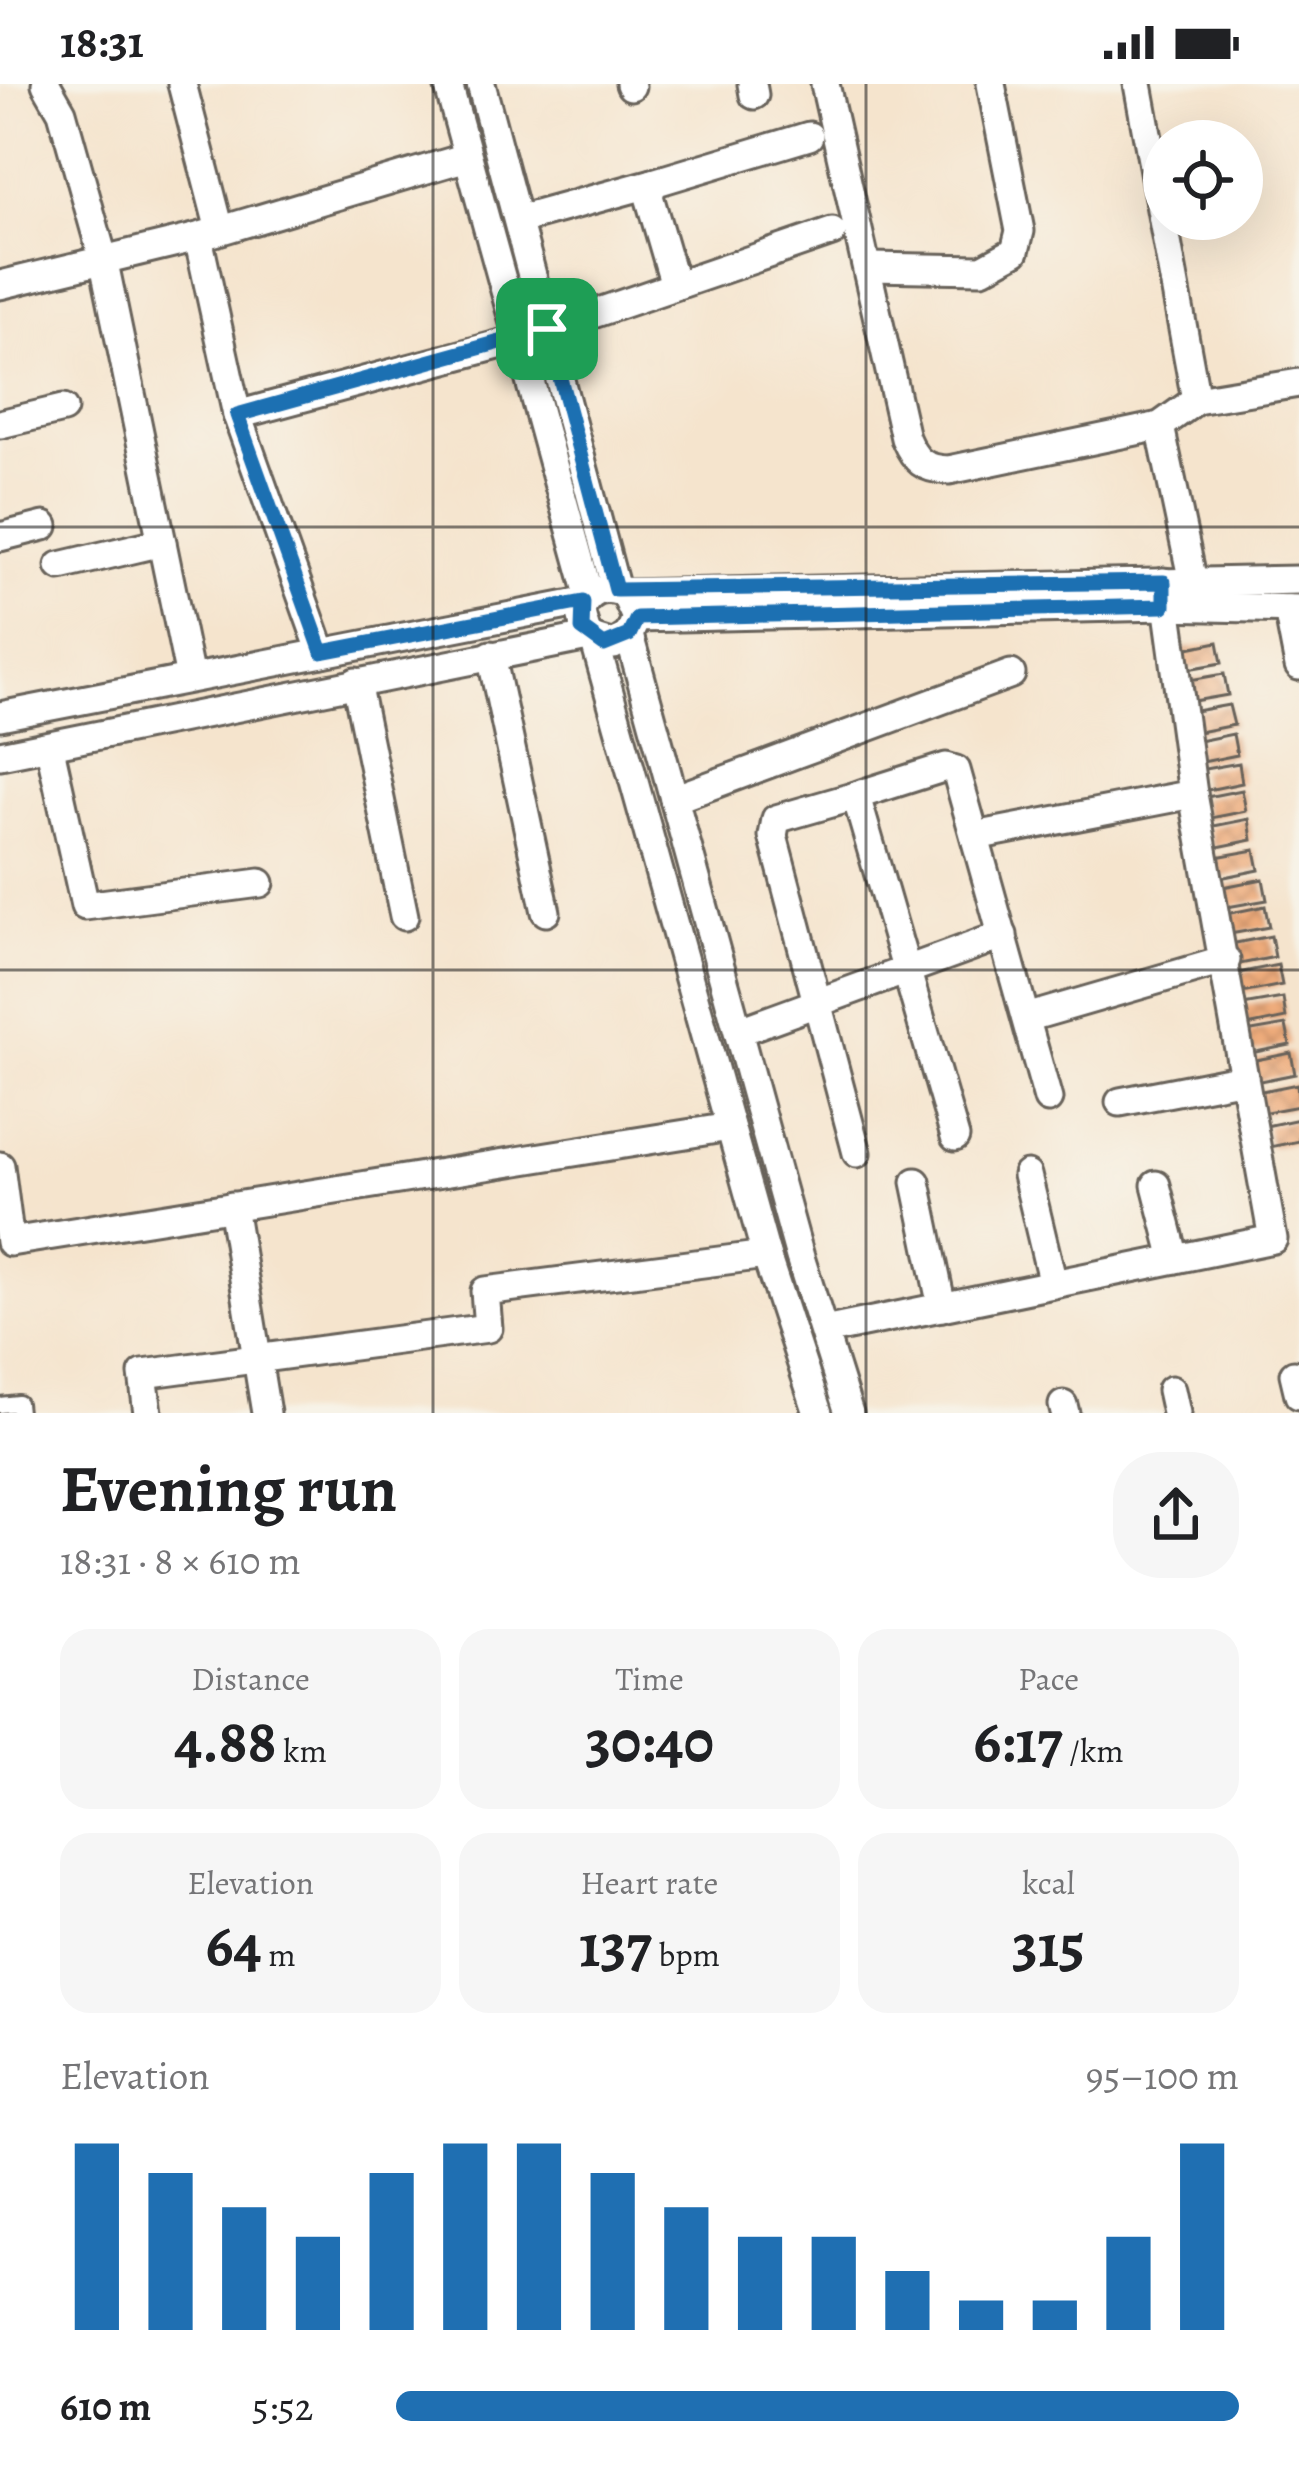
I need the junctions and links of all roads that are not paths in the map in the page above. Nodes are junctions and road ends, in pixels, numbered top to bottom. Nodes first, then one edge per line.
1 (46, 84) edge
2 (182, 84) edge
3 (448, 84) edge
4 (481, 84) edge
5 (824, 84) edge
6 (991, 84) edge
7 (1138, 84) edge
8 (809, 136) dead end
9 (467, 157) junction
10 (653, 183) junction
11 (518, 220) junction
12 (832, 232) dead end
13 (209, 233) junction
14 (103, 258) junction
15 (868, 267) junction
16 (0, 285) edge
17 (675, 285) junction
18 (547, 329) junction
19 (517, 340) junction
20 (1299, 382) edge
21 (1196, 400) junction
22 (63, 409) dead end
23 (237, 415) junction
24 (0, 424) edge
25 (1160, 426) junction
26 (44, 526) dead end
27 (0, 537) edge
28 (161, 542) junction
29 (59, 566) dead end
30 (1299, 580) edge
31 (1174, 590) junction
32 (613, 606) junction
33 (1293, 609) edge
34 (591, 640) junction
35 (322, 652) junction
36 (491, 656) junction
37 (1299, 666) edge
38 (1011, 674) dead end
39 (190, 678) junction
40 (356, 682) junction
41 (94, 697) junction
42 (0, 716) edge
43 (103, 737) junction
44 (50, 748) junction
45 (0, 755) edge
46 (1193, 794) junction
47 (856, 796) junction
48 (674, 799) junction
49 (975, 836) junction
50 (260, 883) dead end
51 (546, 912) dead end
52 (404, 916) dead end
53 (1003, 935) junction
54 (1226, 960) junction
55 (907, 971) junction
56 (819, 1002) junction
57 (1026, 1018) junction
58 (740, 1030) junction
59 (1244, 1078) junction
60 (1048, 1099) dead end
61 (1120, 1102) dead end
62 (730, 1127) junction
63 (955, 1137) dead end
64 (856, 1153) dead end
65 (0, 1166) edge
66 (1027, 1174) dead end
67 (916, 1183) dead end
68 (1156, 1185) dead end
69 (232, 1207) junction
70 (766, 1255) junction
71 (1175, 1259) junction
72 (1053, 1284) junction
73 (942, 1307) junction
74 (824, 1331) junction
75 (256, 1358) junction
76 (0, 1406) edge
77 (19, 1413) edge
78 (148, 1413) edge
79 (266, 1413) edge
80 (818, 1413) edge
81 (848, 1413) edge

1 - 14 street
2 - 13 street
3 - 9 street
4 - 11 street
5 - 15 street
6 - 15 street
7 - 21 street
8 - 10 street
9 - 13 street
9 - 19 street
10 - 11 street
10 - 17 street
11 - 18 street
12 - 17 street
13 - 14 street
13 - 23 street
14 - 16 street
14 - 28 street
15 - 25 street
17 - 18 street
18 - 19 street
18 - 32 street
19 - 23 street
19 - 32 street
20 - 21 street
21 - 25 street
22 - 24 street
23 - 35 street
25 - 31 street
26 - 27 street
28 - 29 street
28 - 39 street
30 - 31 street
31 - 32 street
31 - 33 street
31 - 46 street
32 - 34 street
32 - 34 street
32 - 35 street
32 - 48 street
33 - 37 street
34 - 36 street
34 - 62 street
35 - 39 street
36 - 40 street
36 - 51 street
38 - 48 street
39 - 41 street
40 - 43 street
40 - 52 street
41 - 42 street
41 - 43 street
43 - 44 street
44 - 45 street
44 - 50 street
46 - 49 street
46 - 54 street
47 - 49 street
47 - 55 street
47 - 56 street
48 - 58 street
49 - 53 street
53 - 55 street
53 - 57 street
54 - 57 street
54 - 59 street
55 - 56 street
55 - 63 street
56 - 58 street
56 - 64 street
57 - 60 street
58 - 74 street
59 - 61 street
59 - 71 street
62 - 69 street
62 - 70 street
65 - 69 street
66 - 72 street
67 - 73 street
68 - 71 street
69 - 75 street
70 - 75 street
70 - 80 street
71 - 72 street
72 - 73 street
73 - 74 street
74 - 81 street
75 - 78 street
75 - 79 street
76 - 77 lane

